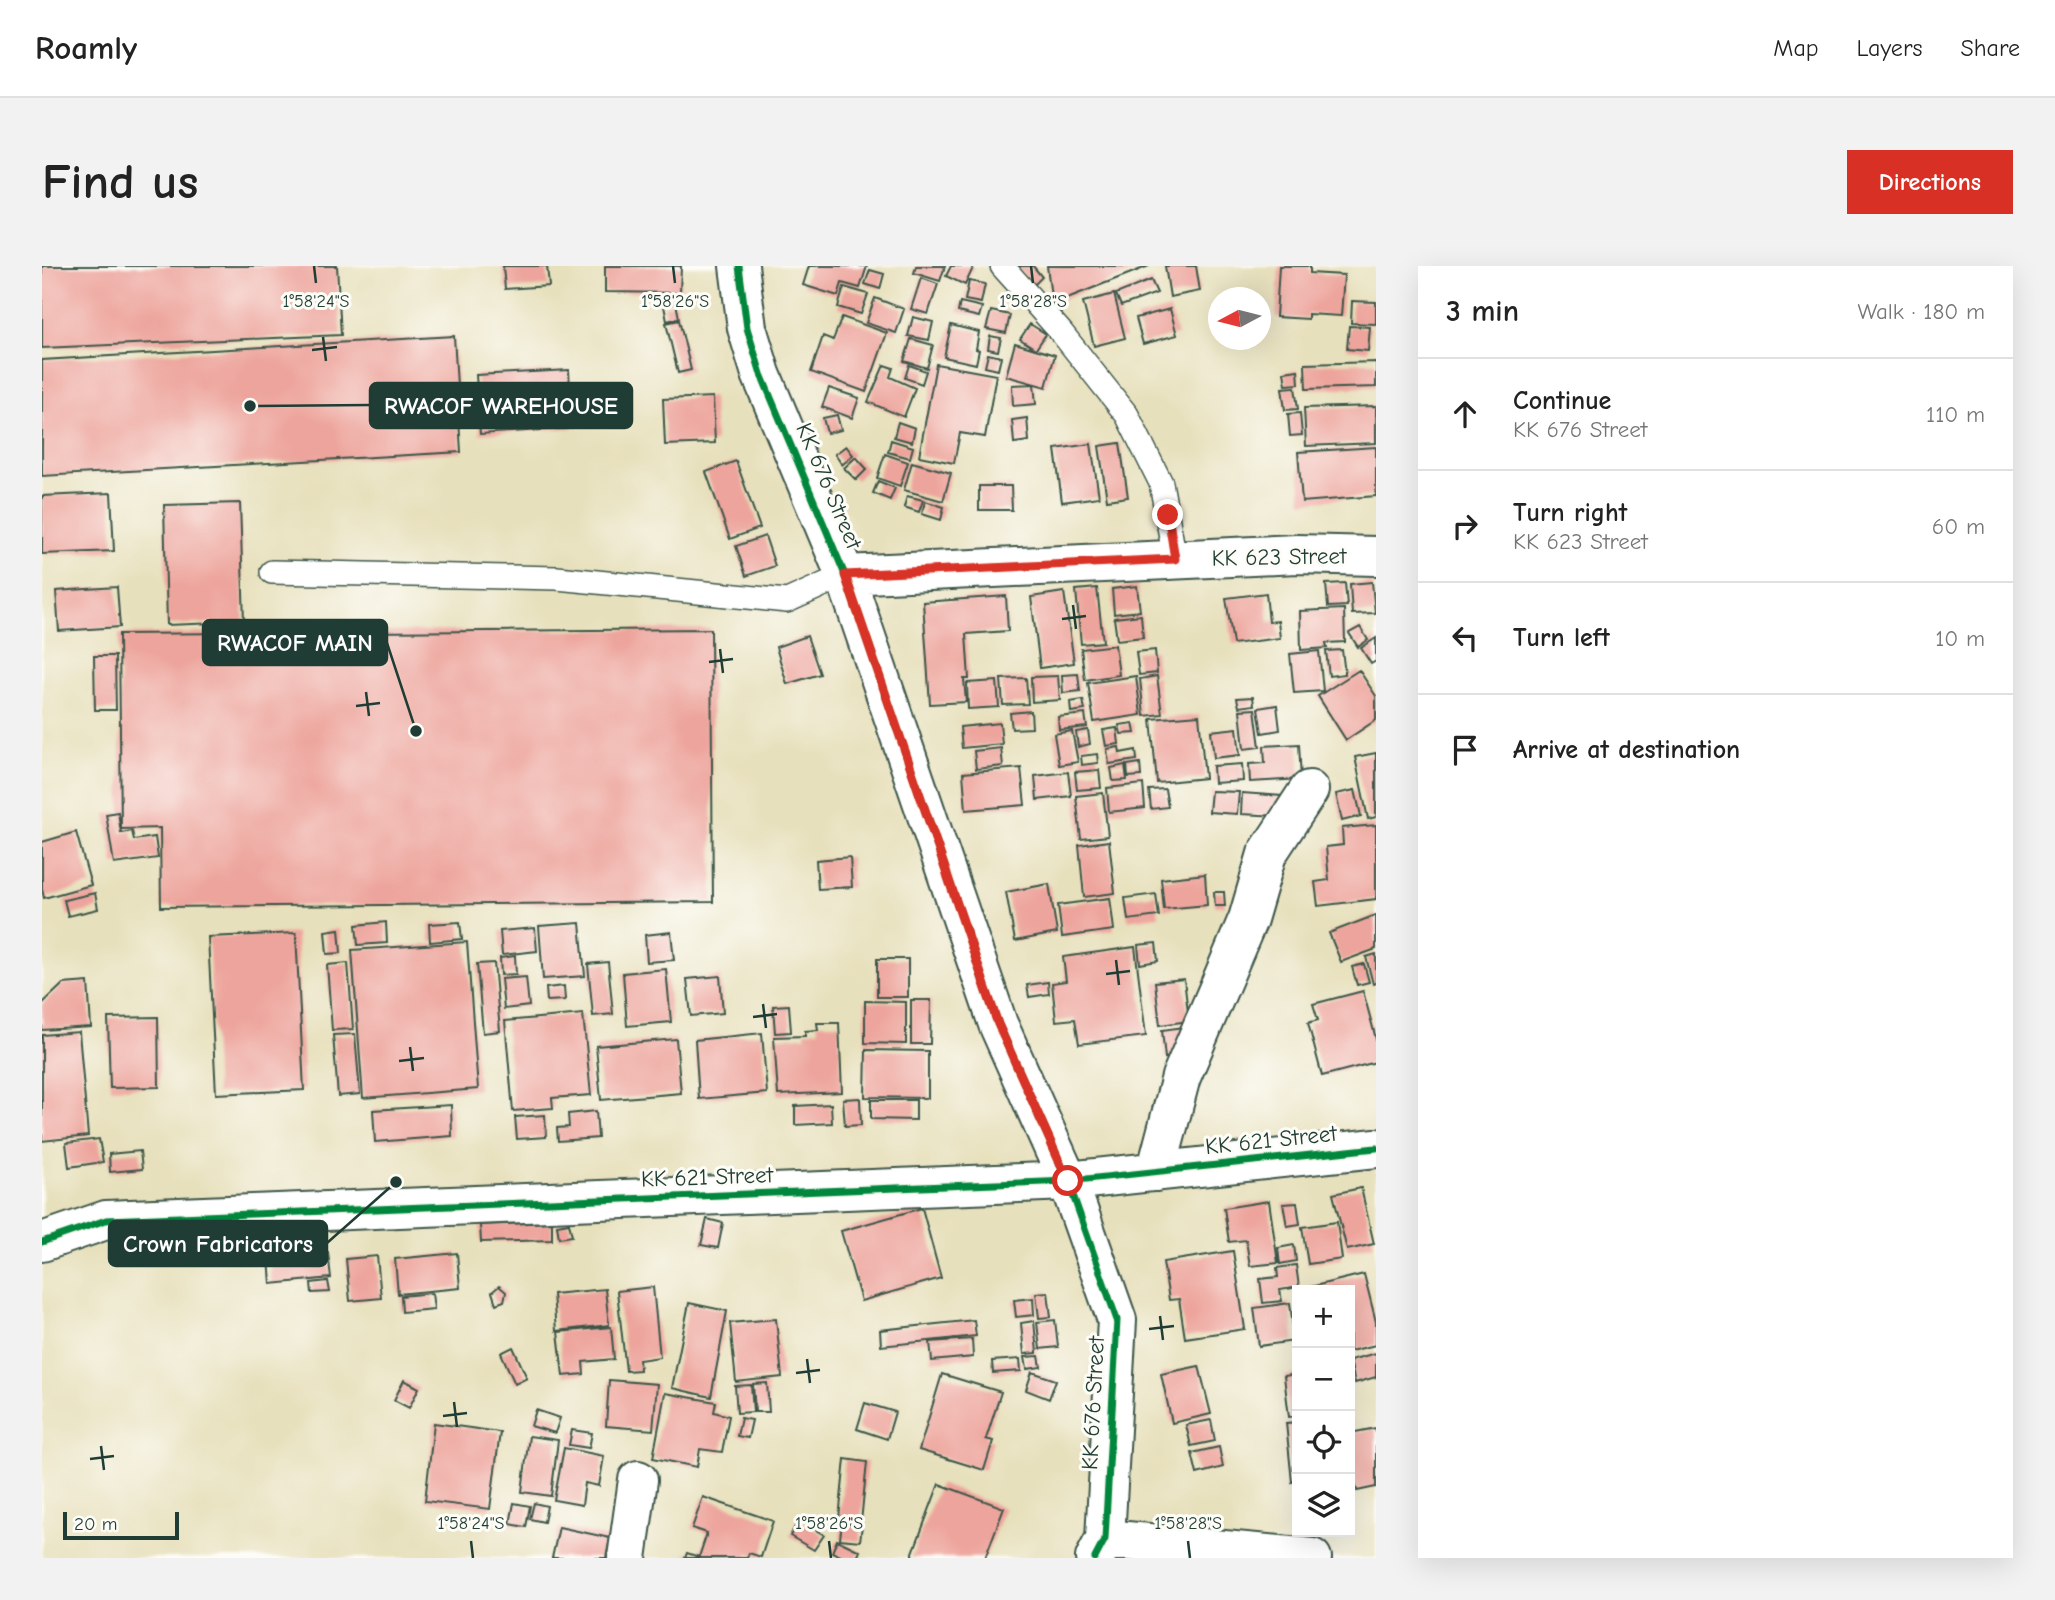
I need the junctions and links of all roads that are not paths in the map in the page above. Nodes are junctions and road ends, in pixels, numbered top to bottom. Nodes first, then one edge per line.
1 (739, 266) edge
2 (1002, 266) edge
3 (1376, 556) edge
4 (1175, 559) junction
5 (272, 572) dead end
6 (845, 575) junction
7 (1309, 790) dead end
8 (1376, 1148) edge
9 (1156, 1172) junction
10 (1068, 1181) junction
11 (42, 1242) edge
12 (638, 1480) dead end
13 (1100, 1549) edge
14 (627, 1558) edge
15 (1312, 1558) edge

1 - 6 street, KK 676 Street
2 - 4 lane
3 - 4 street, KK 623 Street
4 - 6 street, KK 623 Street
5 - 6 lane
6 - 10 street, KK 676 Street
7 - 9 street
8 - 9 street, KK 621 Street
9 - 10 street, KK 621 Street
10 - 11 street, KK 621 Street
10 - 13 street, KK 676 Street
12 - 14 street
13 - 15 street

